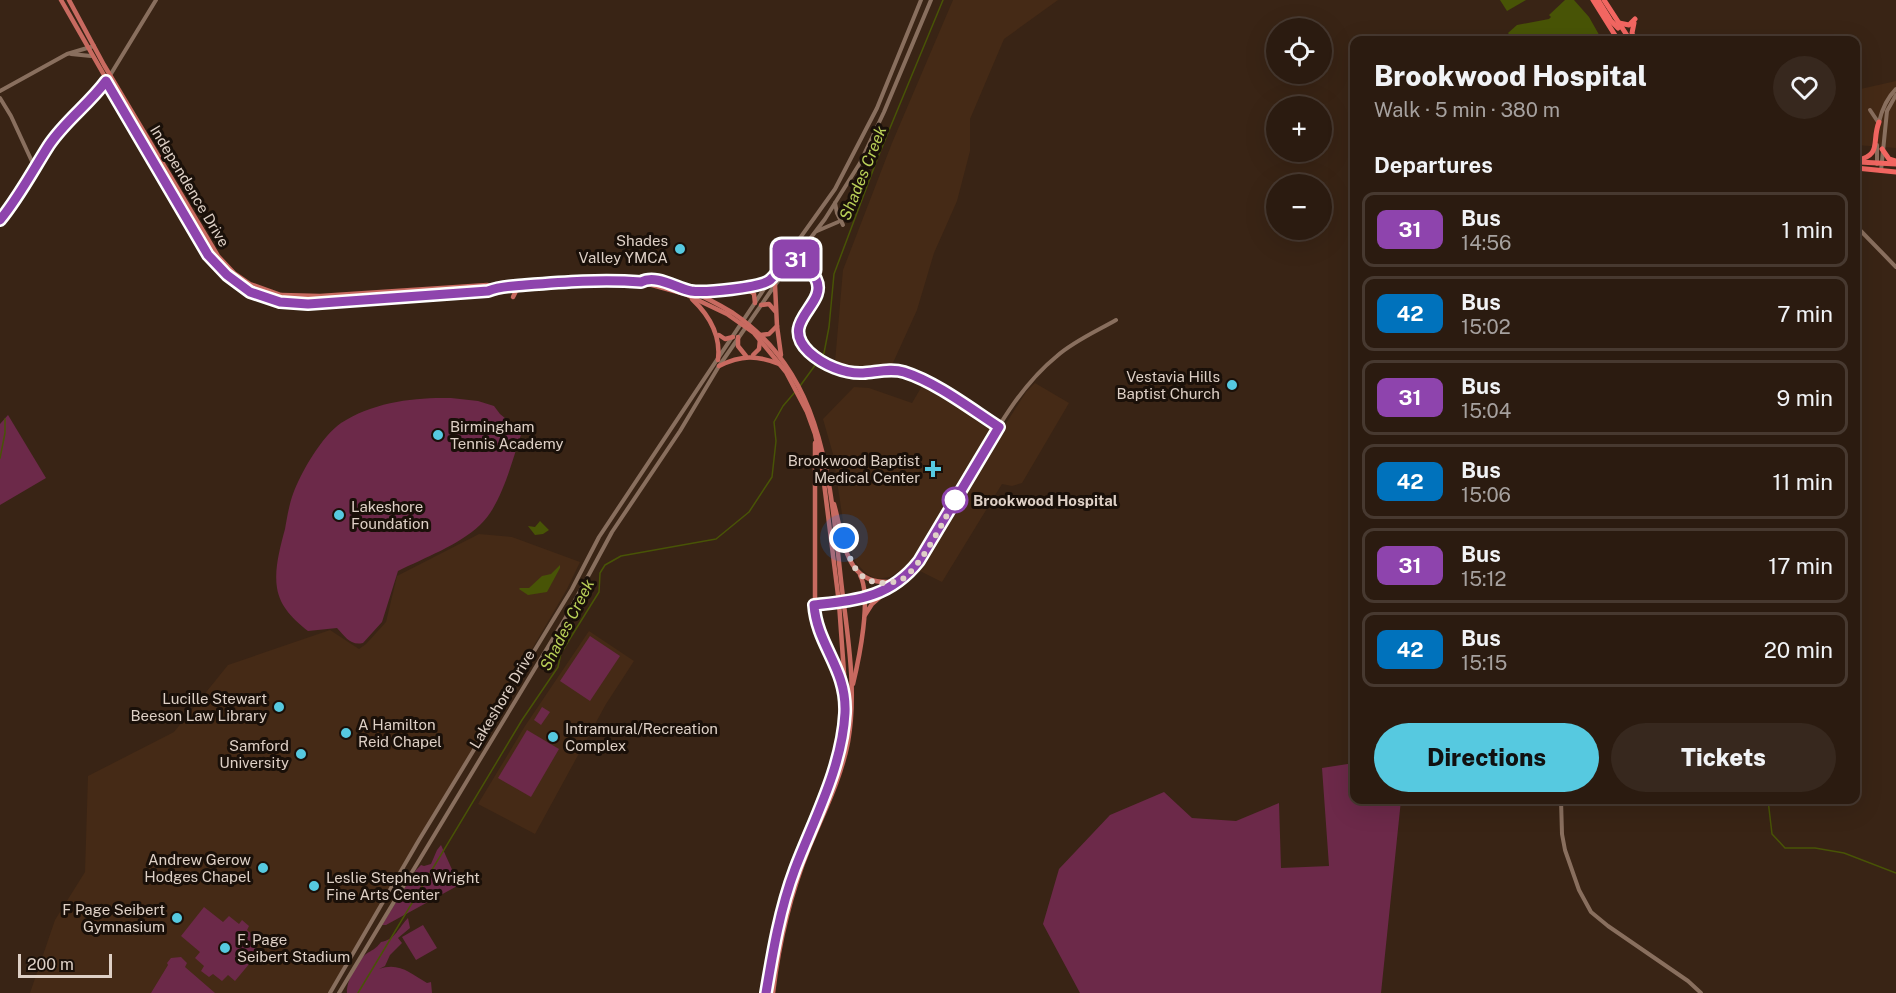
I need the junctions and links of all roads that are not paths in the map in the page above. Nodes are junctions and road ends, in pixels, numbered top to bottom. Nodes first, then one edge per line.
1 (61, 0) edge
2 (69, 0) edge
3 (156, 0) edge
4 (921, 0) edge
5 (931, 0) edge
6 (1593, 0) edge
7 (1598, 0) edge
8 (1604, 0) edge
9 (1611, 21) junction
10 (1618, 23) junction
11 (1626, 34) joint
12 (1616, 36) edge
13 (1632, 36) edge
14 (94, 46) junction
15 (87, 48) junction
16 (68, 54) junction
17 (91, 56) junction
18 (120, 60) junction
19 (104, 64) junction
20 (110, 75) junction
21 (106, 81) junction
22 (1896, 89) edge
23 (0, 91) edge
24 (1895, 96) edge
25 (0, 99) edge
26 (1896, 106) edge
27 (1870, 110) dead end
28 (1879, 122) junction
29 (1882, 148) junction
30 (1860, 160) edge
31 (1860, 161) edge
32 (1879, 163) junction
33 (1896, 163) edge
34 (35, 168) junction
35 (1860, 168) edge
36 (1879, 170) junction
37 (1896, 172) edge
38 (836, 203) junction
39 (0, 220) edge
40 (838, 222) dead end
41 (843, 225) dead end
42 (1860, 230) edge
43 (816, 231) junction
44 (802, 249) junction
45 (790, 254) junction
46 (795, 258) junction
47 (803, 264) junction
48 (789, 267) junction
49 (1896, 267) edge
50 (770, 279) junction
51 (641, 282) junction
52 (527, 285) junction
53 (775, 285) junction
54 (496, 287) junction
55 (745, 287) junction
56 (691, 291) junction
57 (685, 294) junction
58 (513, 297) dead end
59 (719, 298) junction
60 (758, 304) junction
61 (776, 311) junction
62 (707, 317) junction
63 (741, 320) junction
64 (1116, 320) dead end
65 (777, 326) junction
66 (748, 327) junction
67 (717, 334) junction
68 (735, 337) junction
69 (761, 338) junction
70 (748, 356) junction
71 (781, 361) junction
72 (718, 363) junction
73 (809, 411) junction
74 (999, 427) junction
75 (815, 434) junction
76 (830, 486) junction
77 (860, 574) junction
78 (899, 580) junction
79 (572, 589) junction
80 (889, 589) junction
81 (579, 593) junction
82 (865, 598) junction
83 (814, 605) junction
84 (865, 615) junction
85 (851, 693) junction
86 (845, 701) junction
87 (1562, 804) edge
88 (330, 993) edge
89 (339, 993) edge
90 (766, 993) edge
91 (773, 993) edge
92 (1701, 993) edge

1 - 15 main road, Independence Drive
2 - 14 main road, Independence Drive
3 - 18 main road
4 - 45 main road
5 - 38 main road
6 - 12 highway
7 - 9 highway
8 - 10 highway
9 - 10 highway
9 - 11 highway
10 - 11 highway
10 - 13 highway
14 - 15 main road
14 - 19 main road, Independence Drive
15 - 16 main road
15 - 17 main road, Independence Drive
16 - 17 main road
16 - 23 main road
17 - 21 main road, Independence Drive
18 - 19 main road
18 - 20 main road
19 - 20 main road, Independence Drive
20 - 21 main road
20 - 54 main road, Independence Drive
21 - 34 main road
21 - 54 main road, Independence Drive
22 - 28 main road
24 - 26 main road
24 - 29 main road
25 - 34 main road
27 - 28 main road
28 - 30 highway
28 - 32 main road
29 - 32 main road
29 - 33 highway
31 - 32 highway
32 - 33 highway
32 - 36 main road
34 - 39 main road
35 - 36 highway
36 - 37 highway
38 - 41 main road
38 - 43 main road
40 - 43 main road
42 - 49 main road
43 - 44 main road
44 - 46 main road
44 - 47 main road
45 - 46 main road
45 - 50 main road
46 - 47 main road
46 - 48 main road
47 - 48 main road
47 - 74 main road
48 - 53 main road
50 - 55 main road
50 - 60 main road
51 - 52 main road, Independence Drive
51 - 56 main road
51 - 57 main road, Independence Drive
52 - 54 main road, Independence Drive
52 - 58 main road
53 - 60 main road
53 - 61 main road
55 - 59 main road
55 - 60 main road
56 - 59 main road
56 - 59 main road
57 - 59 main road, Independence Drive
57 - 62 main road
59 - 62 main road
59 - 63 main road
59 - 63 main road, Independence Drive
60 - 61 main road
60 - 66 main road
60 - 68 main road
61 - 65 main road
62 - 67 main road
63 - 66 main road
64 - 74 main road
65 - 69 main road
65 - 71 main road
66 - 68 main road, Lakeshore Drive
66 - 69 main road
67 - 68 main road
67 - 72 main road
68 - 70 main road
68 - 72 main road, Lakeshore Drive
69 - 70 main road
69 - 71 main road
70 - 71 main road
70 - 72 main road
71 - 73 main road
72 - 79 main road, Lakeshore Drive
72 - 81 main road, Lakeshore Drive
73 - 75 main road
73 - 76 main road
74 - 78 main road
75 - 83 main road
75 - 86 main road
76 - 77 main road
76 - 85 main road
77 - 78 main road
77 - 82 main road
78 - 80 main road
79 - 81 main road
79 - 88 main road, Lakeshore Drive
80 - 82 main road
80 - 84 main road
81 - 89 main road, Lakeshore Drive
82 - 83 main road
82 - 84 main road
83 - 86 main road
84 - 85 main road
85 - 91 main road
86 - 90 main road
87 - 92 main road

